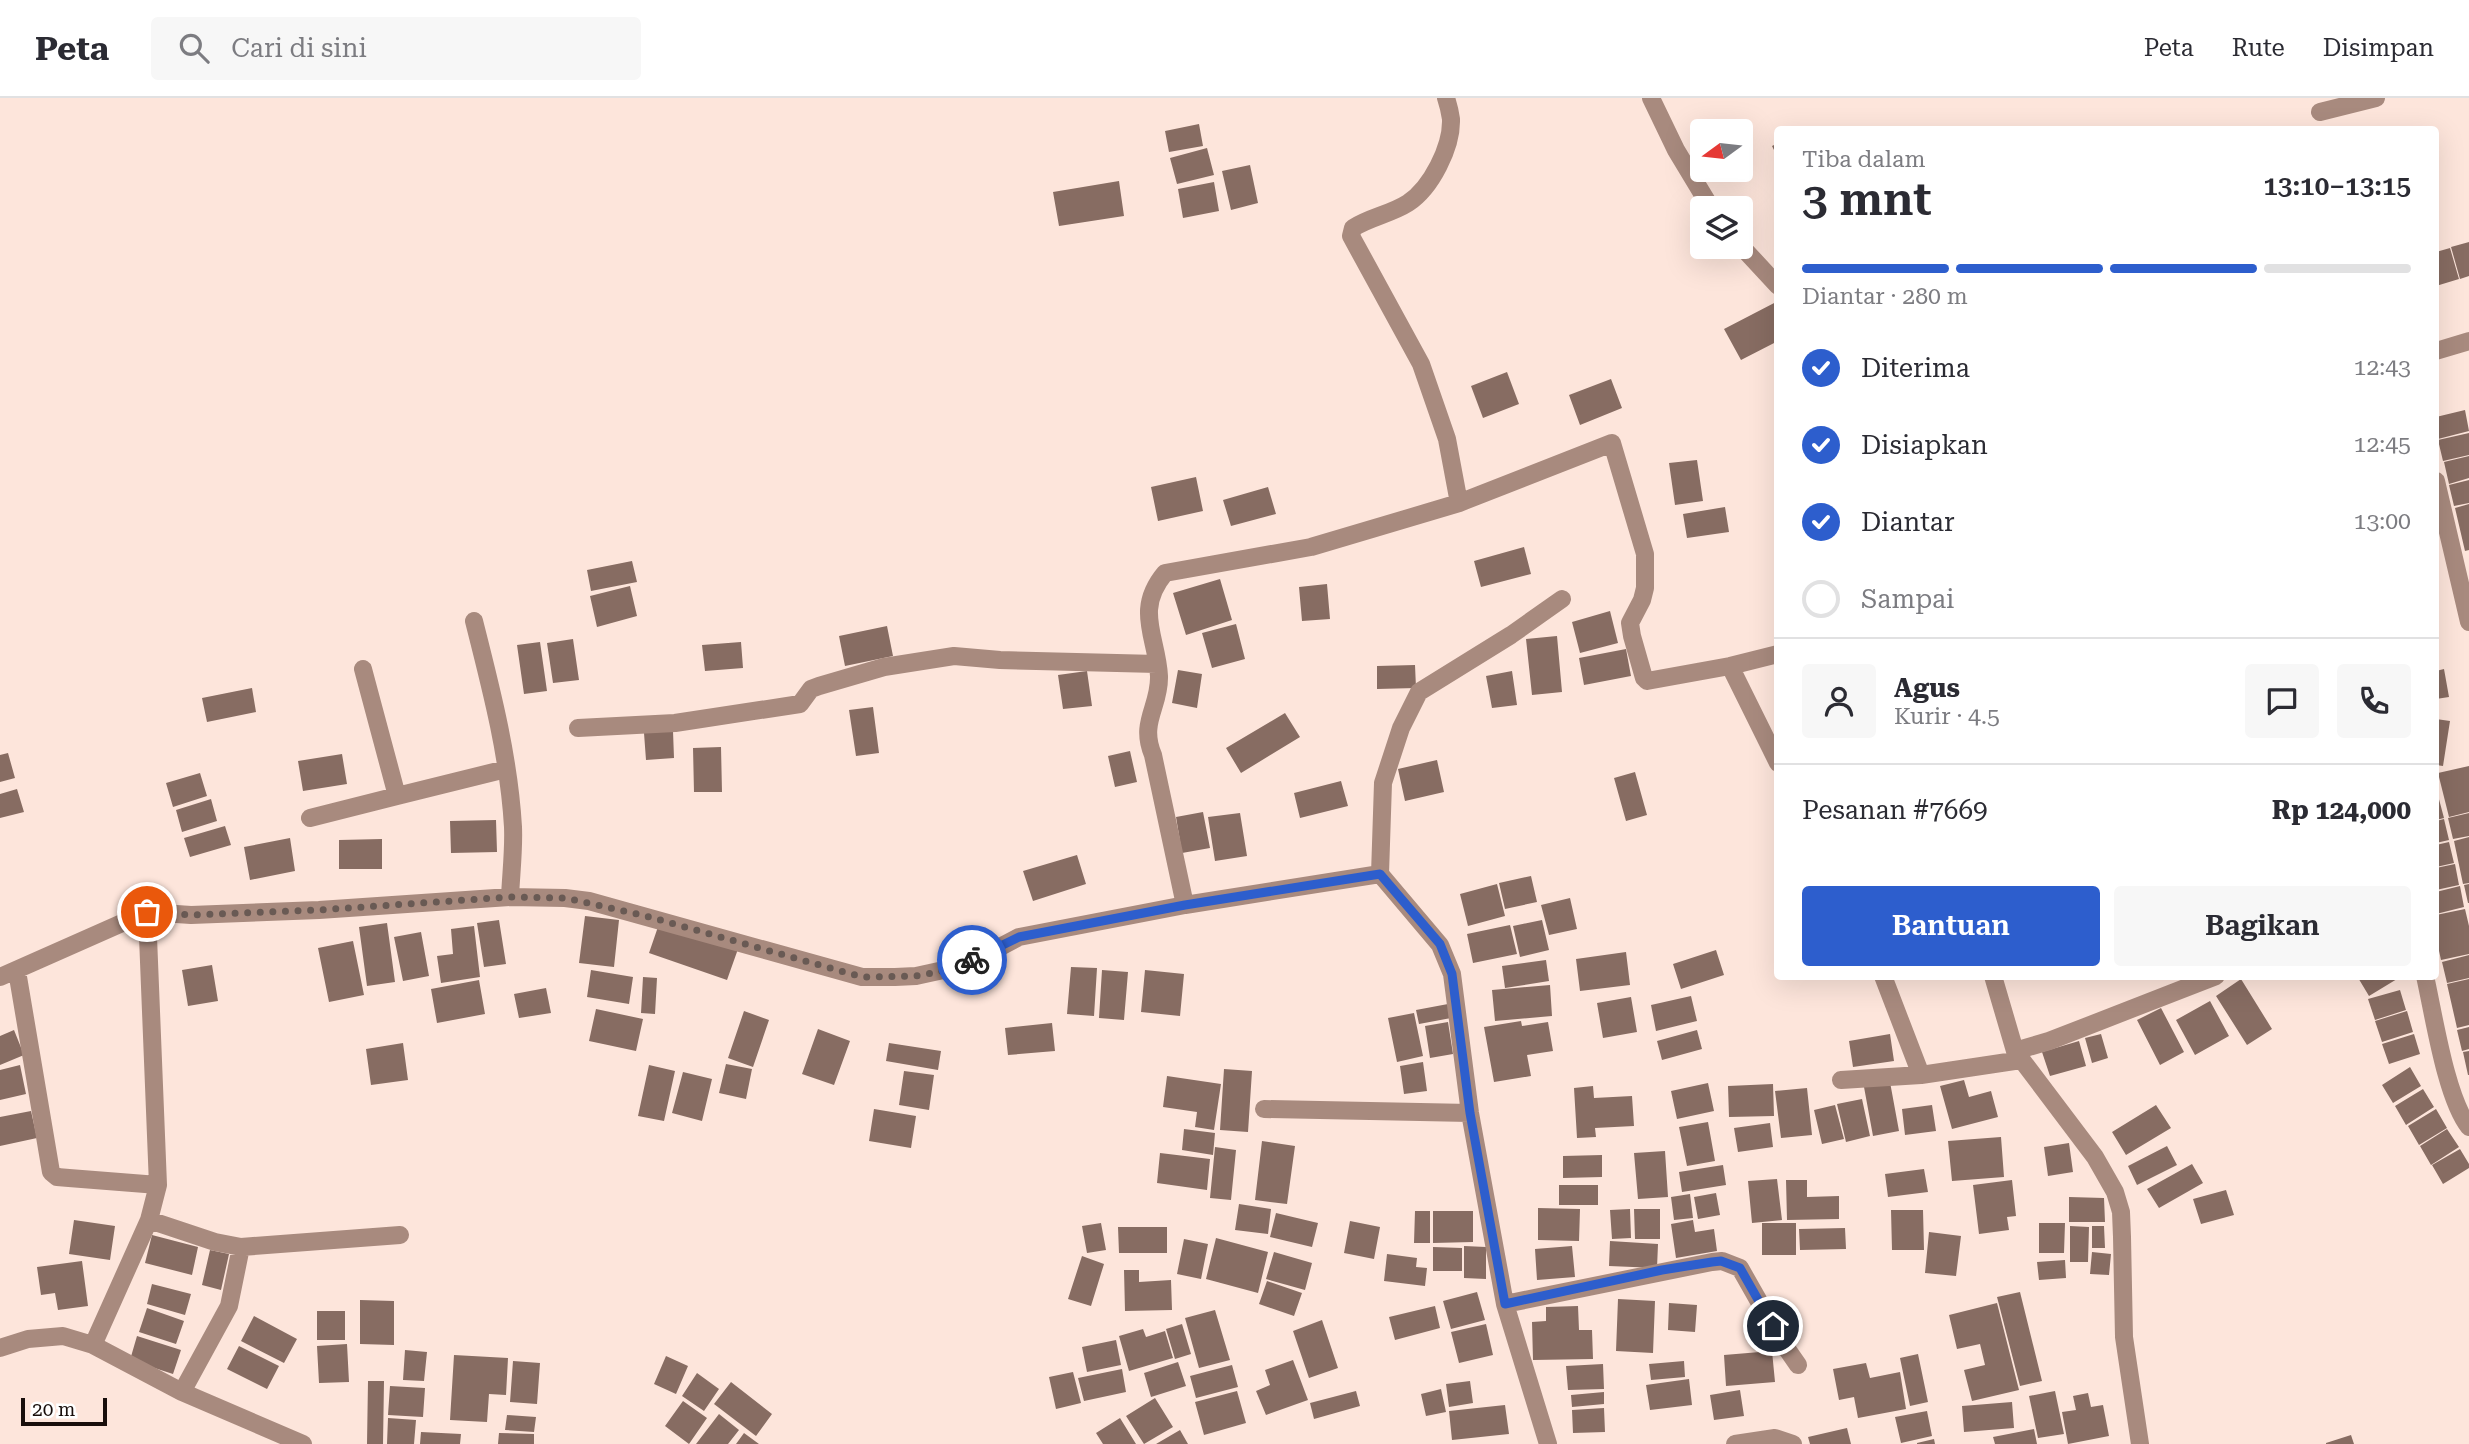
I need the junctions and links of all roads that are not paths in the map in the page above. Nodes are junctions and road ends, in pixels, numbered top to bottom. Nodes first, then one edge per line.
1 (1446, 98) edge
2 (1651, 98) edge
3 (2376, 98) edge
4 (2320, 112) dead end
5 (1704, 196) edge
6 (1753, 259) edge
7 (1774, 282) edge
8 (2469, 341) edge
9 (2439, 350) edge
10 (2439, 494) edge
11 (1459, 503) junction
12 (1562, 599) dead end
13 (474, 621) dead end
14 (2469, 622) edge
15 (1774, 655) edge
16 (1157, 664) junction
17 (1730, 666) junction
18 (363, 669) dead end
19 (578, 729) dead end
20 (1774, 755) edge
21 (506, 769) junction
22 (397, 796) junction
23 (310, 818) dead end
24 (1380, 874) junction
25 (510, 897) junction
26 (1185, 905) junction
27 (147, 912) junction
28 (8, 974) edge
29 (1885, 980) edge
30 (1994, 980) edge
31 (2206, 980) edge
32 (2426, 980) edge
33 (2018, 1055) junction
34 (1921, 1074) junction
35 (1841, 1080) dead end
36 (1264, 1109) dead end
37 (1470, 1113) junction
38 (2469, 1127) edge
39 (158, 1185) junction
40 (149, 1220) junction
41 (400, 1236) dead end
42 (241, 1247) junction
43 (1505, 1304) junction
44 (93, 1345) junction
45 (0, 1348) edge
46 (1798, 1365) dead end
47 (183, 1392) junction
48 (303, 1444) edge
49 (1548, 1444) edge
50 (1735, 1444) edge
51 (1793, 1444) edge
52 (2140, 1444) edge

1 - 11 street
2 - 5 street
3 - 4 street
6 - 7 street
8 - 9 street
10 - 14 street
11 - 16 street
11 - 17 street
12 - 24 street
13 - 21 street
15 - 17 street
16 - 19 street
16 - 26 street
17 - 20 street
18 - 22 street
21 - 22 street
21 - 25 street
22 - 23 street
24 - 26 street
24 - 37 street
25 - 26 street
25 - 27 street
27 - 28 street
27 - 39 street
28 - 39 street
29 - 34 street
30 - 33 street
31 - 33 street
32 - 38 street
33 - 34 street
33 - 52 street
34 - 35 street
36 - 37 street
37 - 43 street
39 - 40 street
40 - 42 street
40 - 44 street
41 - 42 street
42 - 47 street
43 - 46 street
43 - 49 street
44 - 45 street
44 - 47 street
47 - 48 street
50 - 51 street

